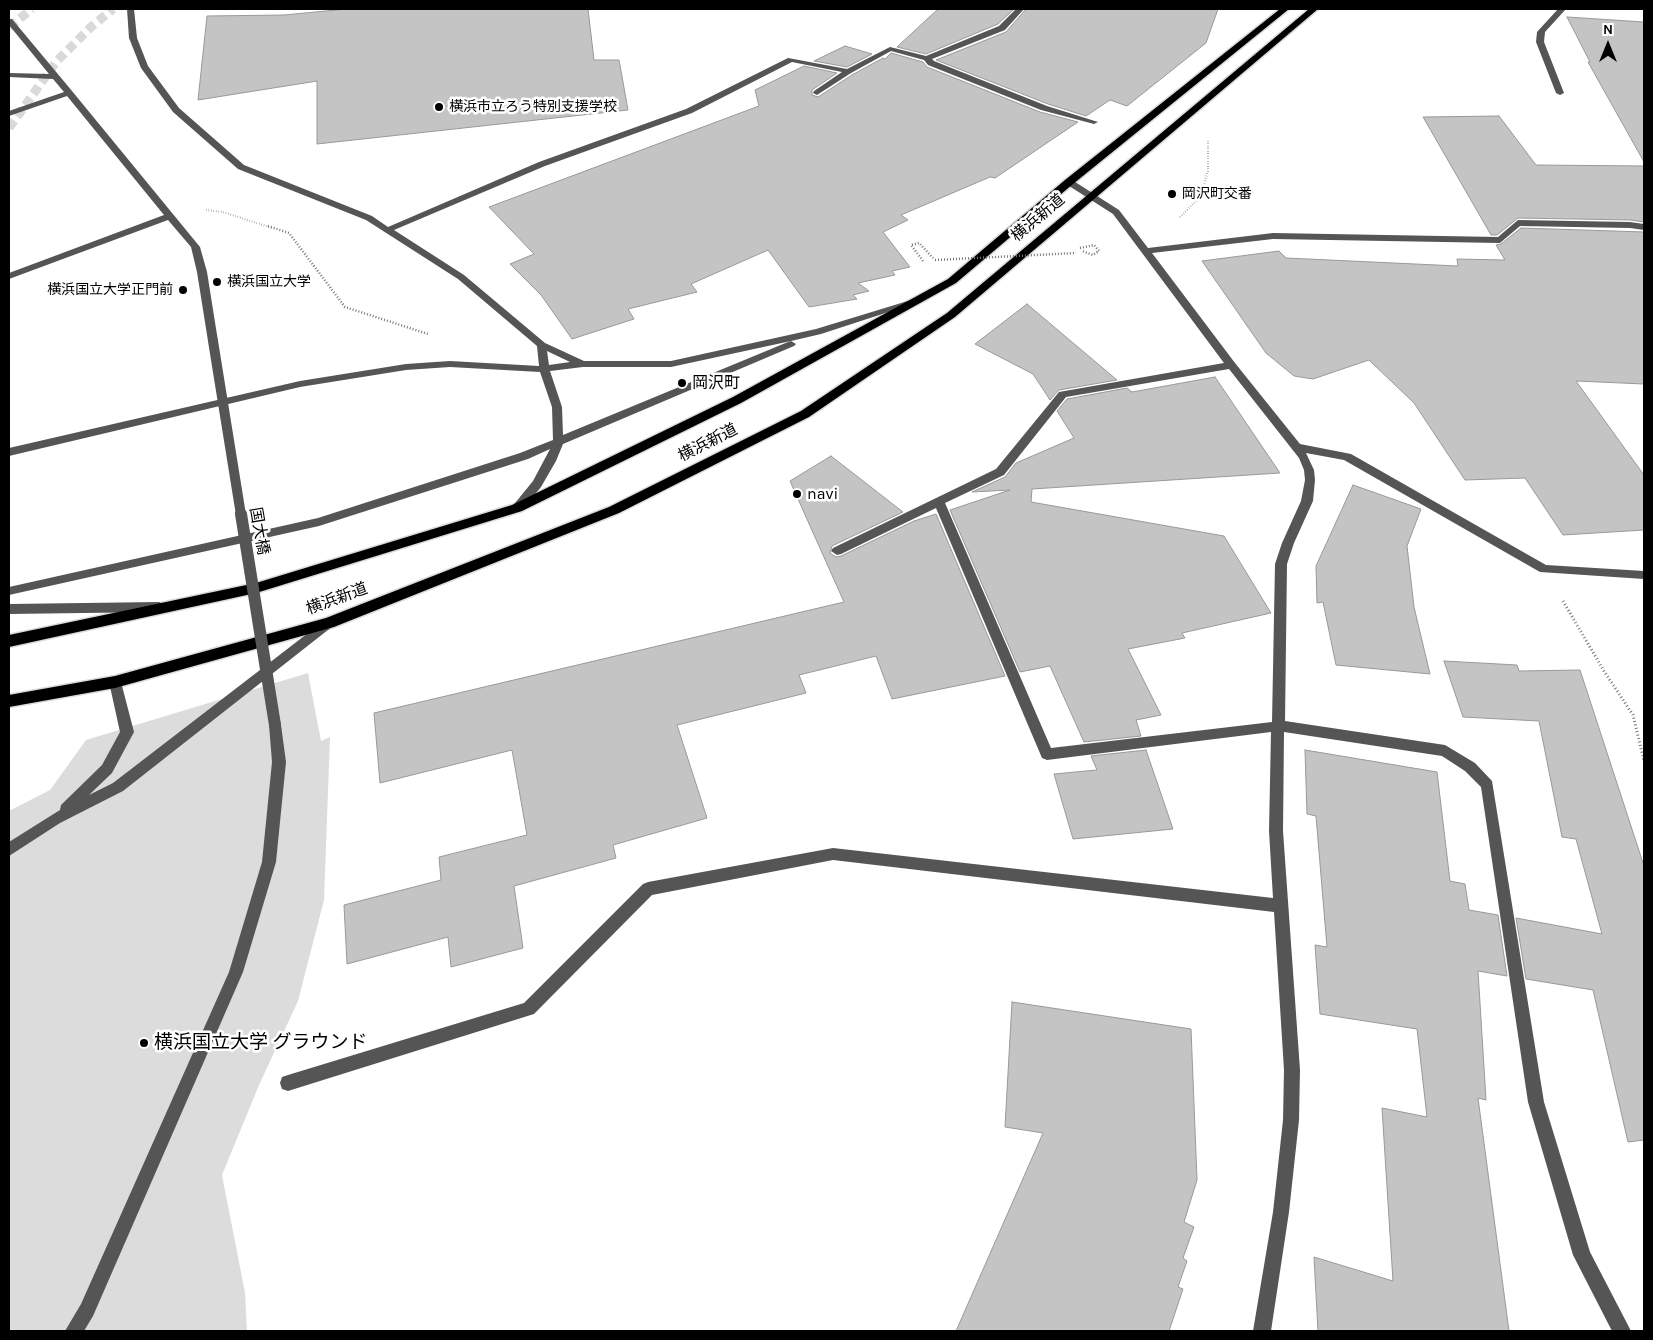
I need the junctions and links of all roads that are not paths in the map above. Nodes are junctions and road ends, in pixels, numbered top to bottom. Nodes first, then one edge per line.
1 (130, 9) edge
2 (1020, 9) edge
3 (1285, 9) edge
4 (1314, 9) edge
5 (1562, 9) edge
6 (9, 21) edge
7 (927, 58) junction
8 (848, 71) junction
9 (9, 76) edge
10 (55, 77) junction
11 (69, 93) junction
12 (817, 93) dead end
13 (1560, 93) dead end
14 (9, 114) edge
15 (1094, 122) dead end
16 (1069, 182) junction
17 (1092, 196) junction
18 (170, 216) junction
19 (1644, 227) edge
20 (388, 230) junction
21 (1143, 247) junction
22 (9, 276) edge
23 (916, 302) junction
24 (818, 332) junction
25 (542, 345) junction
26 (583, 364) junction
27 (1230, 365) junction
28 (544, 369) junction
29 (558, 443) junction
30 (1296, 447) junction
31 (9, 452) edge
32 (939, 501) junction
33 (517, 508) junction
34 (837, 551) dead end
35 (1644, 575) edge
36 (9, 592) edge
37 (173, 607) junction
38 (9, 609) edge
39 (329, 622) junction
40 (9, 641) edge
41 (115, 682) junction
42 (9, 701) edge
43 (1279, 726) junction
44 (55, 819) junction
45 (9, 850) edge
46 (1281, 906) junction
47 (288, 1083) dead end
48 (74, 1331) edge
49 (1262, 1331) edge
50 (1622, 1331) edge

1 - 20 street
2 - 7 street
3 - 16 highway, 横浜新道
4 - 17 highway, 横浜新道
5 - 13 street
6 - 10 street, 国大橋
7 - 8 street
7 - 15 street
8 - 12 street
8 - 20 street
9 - 10 street
10 - 11 street, 国大橋
11 - 14 street
11 - 18 street, 国大橋
16 - 17 street
16 - 23 highway, 横浜新道
17 - 21 street
17 - 39 highway, 横浜新道
18 - 22 street
18 - 48 street, 国大橋, bridge
19 - 21 street
20 - 25 street
21 - 27 street
23 - 24 street
23 - 33 highway, 横浜新道
24 - 26 street
24 - 29 street
25 - 26 street
25 - 28 street
26 - 28 street
27 - 30 street
27 - 32 street
28 - 29 street
28 - 31 street
29 - 33 street
29 - 36 street
30 - 35 street
30 - 43 street
32 - 34 street
32 - 43 street
33 - 37 highway, 横浜新道
37 - 38 street
37 - 40 highway, 横浜新道
39 - 41 highway, 横浜新道
39 - 44 street
41 - 42 highway, 横浜新道
41 - 44 street
43 - 46 street
43 - 50 street
44 - 45 street
46 - 47 street
46 - 49 street

